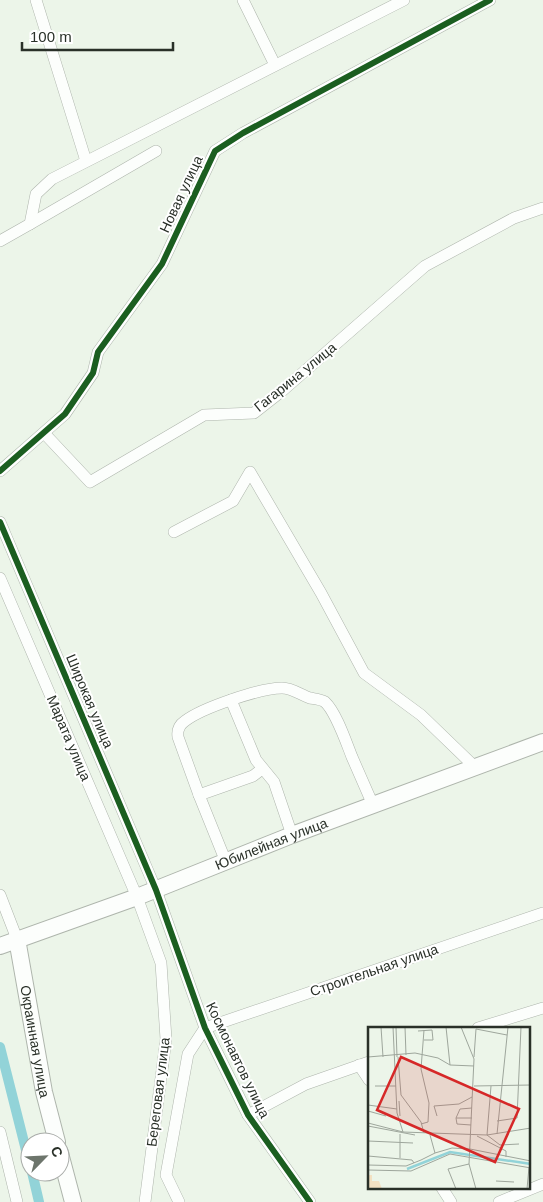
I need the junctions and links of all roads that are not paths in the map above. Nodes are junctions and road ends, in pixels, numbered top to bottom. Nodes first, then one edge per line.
1 (36, 0) edge
2 (243, 0) edge
3 (404, 0) edge
4 (490, 0) edge
5 (275, 65) junction
6 (156, 151) dead end
7 (86, 161) junction
8 (543, 208) edge
9 (30, 224) junction
10 (0, 241) edge
11 (44, 432) junction
12 (0, 471) edge
13 (0, 522) edge
14 (174, 532) dead end
15 (0, 578) edge
16 (232, 700) junction
17 (543, 742) edge
18 (476, 768) junction
19 (262, 769) junction
20 (199, 795) junction
21 (373, 805) junction
22 (292, 835) junction
23 (226, 862) junction
24 (156, 890) junction
25 (0, 895) edge
26 (137, 897) junction
27 (543, 913) edge
28 (10, 942) edge
29 (543, 1008) edge
30 (481, 1027) edge
31 (205, 1028) junction
32 (364, 1063) edge
33 (368, 1077) edge
34 (248, 1115) junction
35 (0, 1132) edge
36 (54, 1132) edge
37 (67, 1182) edge
38 (543, 1184) edge
39 (530, 1189) edge
40 (443, 1190) edge
41 (528, 1190) edge
42 (16, 1202) edge
43 (72, 1202) edge
44 (144, 1202) edge
45 (179, 1202) edge
46 (310, 1202) edge
47 (451, 1202) edge
48 (499, 1202) edge

1 - 7 street
2 - 5 street
3 - 5 street
4 - 11 street, Новая улица
5 - 7 street
6 - 9 street
7 - 9 street
8 - 11 street, Гагарина улица
9 - 10 street
11 - 12 street, Новая улица
13 - 24 street, Широкая улица
14 - 18 street
15 - 26 street, Марата улица
16 - 19 street
16 - 20 street
16 - 21 street
17 - 18 main road, Юбилейная улица
18 - 21 main road, Юбилейная улица
19 - 20 street
19 - 22 street
20 - 23 street
21 - 22 main road, Юбилейная улица
22 - 23 main road, Юбилейная улица
23 - 24 main road, Юбилейная улица
24 - 26 main road, Юбилейная улица
24 - 31 street, Космонавтов улица
25 - 28 street
26 - 28 main road, Юбилейная улица
26 - 44 street, Береговая улица
27 - 31 street, Строительная улица
28 - 36 main road, Окраинная улица
29 - 30 street
31 - 34 street, Космонавтов улица
31 - 45 street, Береговая улица
32 - 33 street
32 - 34 street
34 - 46 street, Космонавтов улица
35 - 42 street
37 - 43 main road
38 - 39 street
40 - 47 street
41 - 48 street

